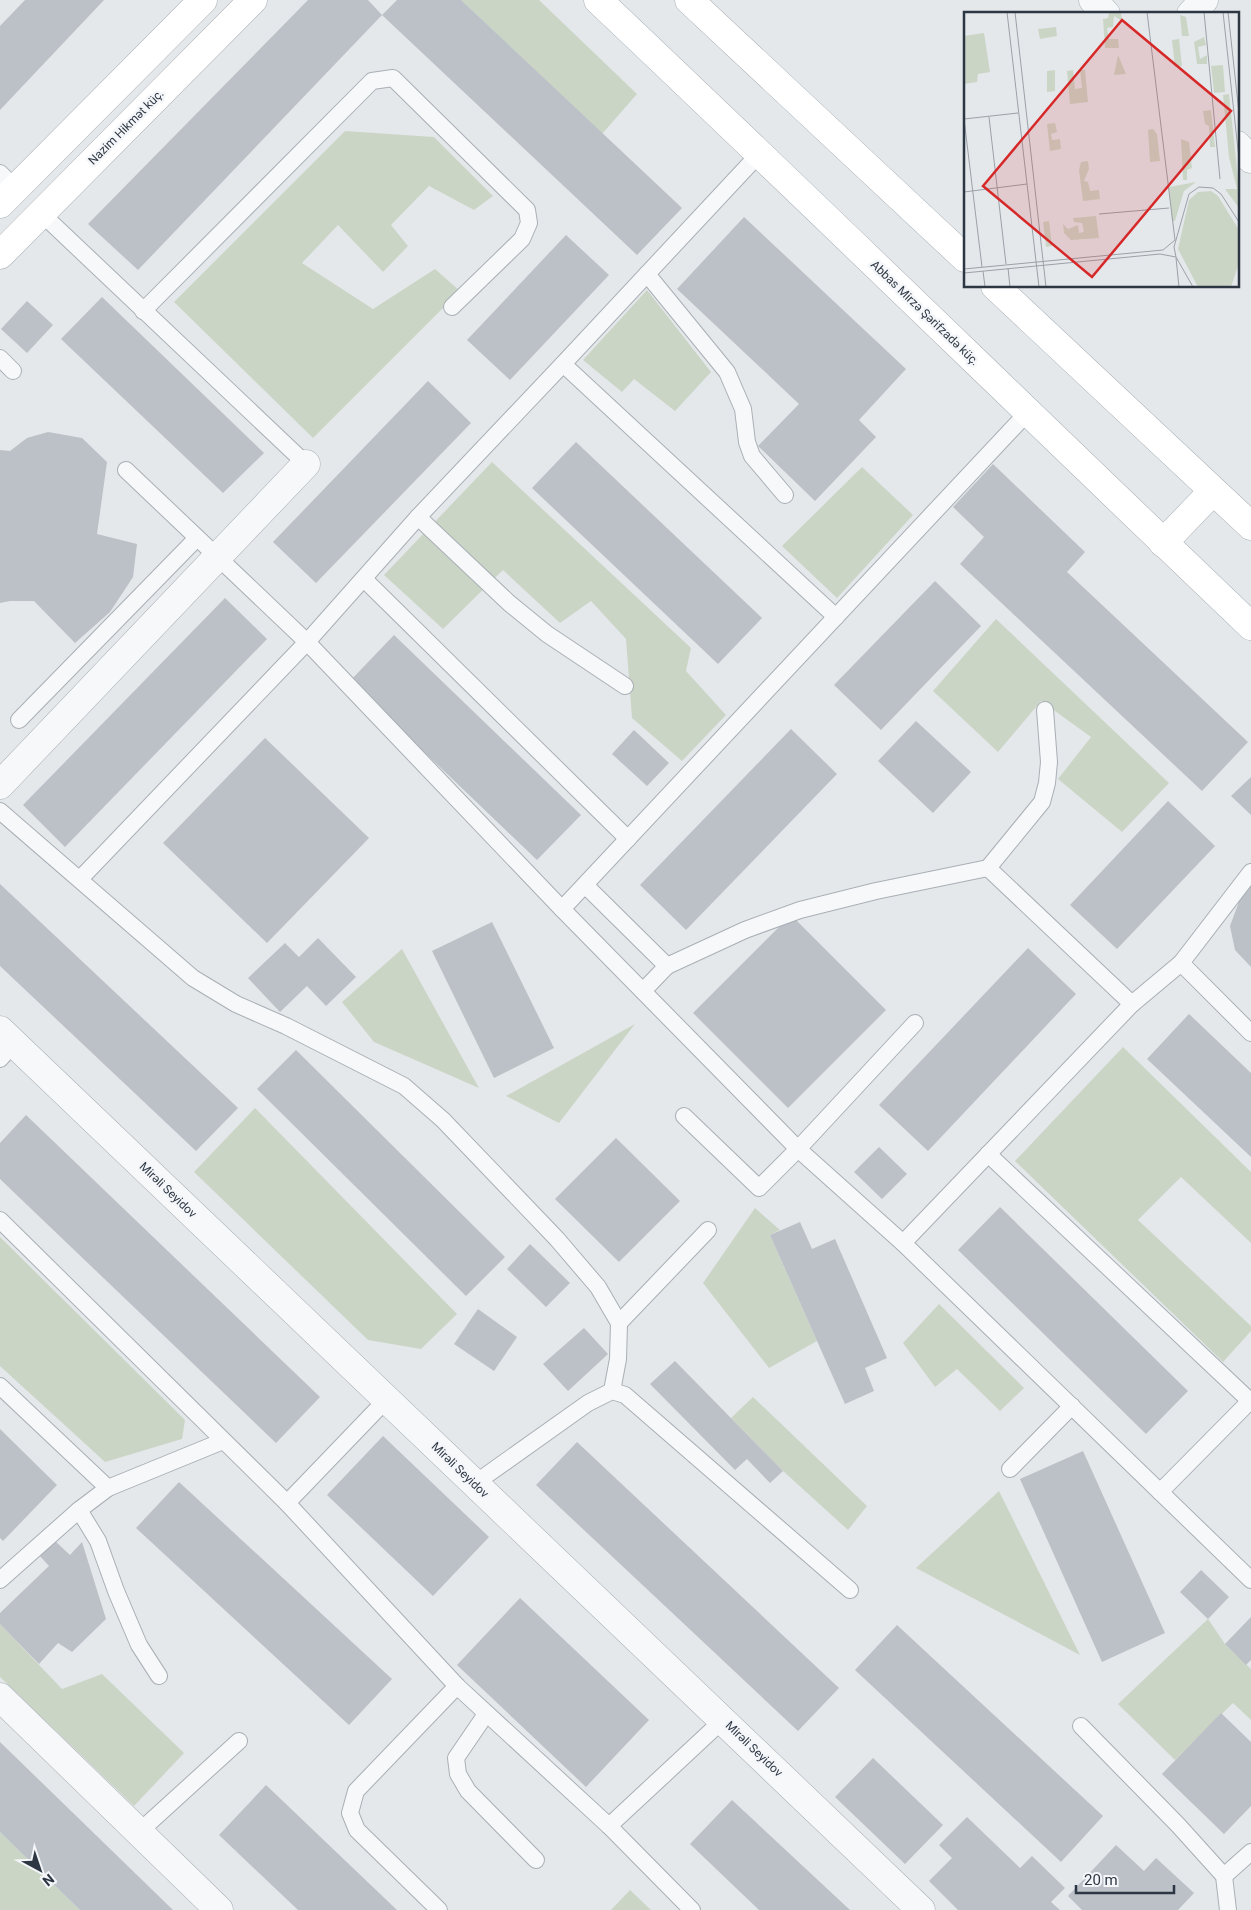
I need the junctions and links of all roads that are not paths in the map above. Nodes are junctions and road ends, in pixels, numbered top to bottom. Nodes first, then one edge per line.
1 (203, 0) edge
2 (253, 0) edge
3 (598, 0) edge
4 (688, 0) edge
5 (1093, 0) edge
6 (1204, 0) edge
7 (1104, 12) edge
8 (1193, 12) edge
9 (1238, 147) edge
10 (760, 153) junction
11 (1251, 159) edge
12 (5, 188) edge
13 (41, 213) junction
14 (0, 255) edge
15 (964, 257) edge
16 (647, 274) junction
17 (997, 288) edge
18 (452, 307) dead end
19 (143, 311) junction
20 (0, 358) edge
21 (563, 364) junction
22 (13, 371) dead end
23 (1027, 413) junction
24 (306, 464) joint
25 (126, 470) dead end
26 (1213, 491) junction
27 (785, 495) dead end
28 (418, 516) junction
29 (1251, 526) edge
30 (197, 538) junction
31 (1163, 543) junction
32 (218, 558) junction
33 (364, 579) junction
34 (836, 617) junction
35 (1251, 626) edge
36 (307, 642) junction
37 (625, 686) dead end
38 (1045, 710) dead end
39 (20, 720) dead end
40 (0, 785) edge
41 (0, 811) edge
42 (628, 839) junction
43 (988, 868) junction
44 (1251, 872) edge
45 (80, 879) junction
46 (585, 885) junction
47 (562, 909) junction
48 (1182, 963) junction
49 (667, 966) junction
50 (642, 991) junction
51 (1132, 1004) junction
52 (915, 1023) dead end
53 (1251, 1032) edge
54 (5, 1044) edge
55 (684, 1116) dead end
56 (798, 1149) junction
57 (988, 1154) junction
58 (0, 1220) edge
59 (708, 1230) dead end
60 (903, 1243) junction
61 (619, 1323) junction
62 (0, 1386) edge
63 (612, 1391) junction
64 (386, 1400) junction
65 (1250, 1401) edge
66 (1072, 1406) junction
67 (223, 1441) junction
68 (1010, 1469) dead end
69 (474, 1484) junction
70 (108, 1488) junction
71 (1160, 1492) junction
72 (287, 1503) junction
73 (79, 1510) junction
74 (0, 1580) edge
75 (1251, 1580) edge
76 (850, 1590) dead end
77 (159, 1676) dead end
78 (457, 1686) junction
79 (0, 1697) edge
80 (486, 1714) junction
81 (724, 1719) junction
82 (1081, 1726) dead end
83 (239, 1741) dead end
84 (609, 1826) junction
85 (139, 1832) junction
86 (1251, 1852) edge
87 (536, 1860) dead end
88 (1224, 1876) junction
89 (219, 1910) edge
90 (439, 1910) edge
91 (692, 1910) edge
92 (922, 1910) edge
93 (1228, 1910) edge

1 - 12 main road
2 - 13 main road, Nazim Hikmət küç.
3 - 10 main road, Abbas Mirzə Şərifzadə küç.
4 - 15 main road
5 - 7 street
6 - 8 street
9 - 11 street
10 - 16 lane
10 - 23 main road, Abbas Mirzə Şərifzadə küç.
12 - 13 main road
13 - 14 main road, Nazim Hikmət küç.
13 - 19 lane
16 - 21 lane
16 - 27 lane
17 - 26 main road
18 - 19 lane
19 - 24 lane
20 - 22 lane
21 - 28 lane
21 - 34 lane
23 - 31 main road, Abbas Mirzə Şərifzadə küç.
23 - 34 lane
24 - 32 street
25 - 30 lane
26 - 29 main road
26 - 31 main road
28 - 33 lane
28 - 37 lane
30 - 32 lane
30 - 39 lane
31 - 35 main road, Abbas Mirzə Şərifzadə küç.
32 - 36 lane
32 - 40 street
33 - 36 lane
33 - 42 lane
34 - 42 lane
36 - 45 lane
36 - 47 lane
38 - 43 lane
41 - 45 lane
42 - 46 lane
43 - 49 lane
43 - 51 lane
44 - 48 lane
45 - 61 lane
46 - 47 lane
46 - 49 lane
47 - 50 lane
48 - 51 lane
48 - 53 lane
49 - 50 lane
50 - 56 lane
51 - 57 lane
52 - 56 lane
54 - 64 street, Mirəli Seyidov
55 - 56 lane
56 - 60 lane
57 - 60 lane
57 - 65 lane
58 - 67 lane
59 - 61 lane
60 - 66 lane
61 - 63 lane
62 - 70 lane
63 - 69 lane
63 - 76 lane
64 - 69 street, Mirəli Seyidov
64 - 72 lane
65 - 71 lane
66 - 68 lane
66 - 71 lane
67 - 70 lane
67 - 72 lane
69 - 81 street, Mirəli Seyidov
70 - 73 lane
71 - 75 lane
72 - 78 lane
73 - 74 lane
73 - 77 lane
78 - 80 lane
78 - 90 lane
79 - 85 street
80 - 84 lane
80 - 87 lane
81 - 84 lane
81 - 92 street, Mirəli Seyidov
82 - 88 lane
83 - 85 lane
84 - 91 lane
85 - 89 street
86 - 88 lane
88 - 93 lane

